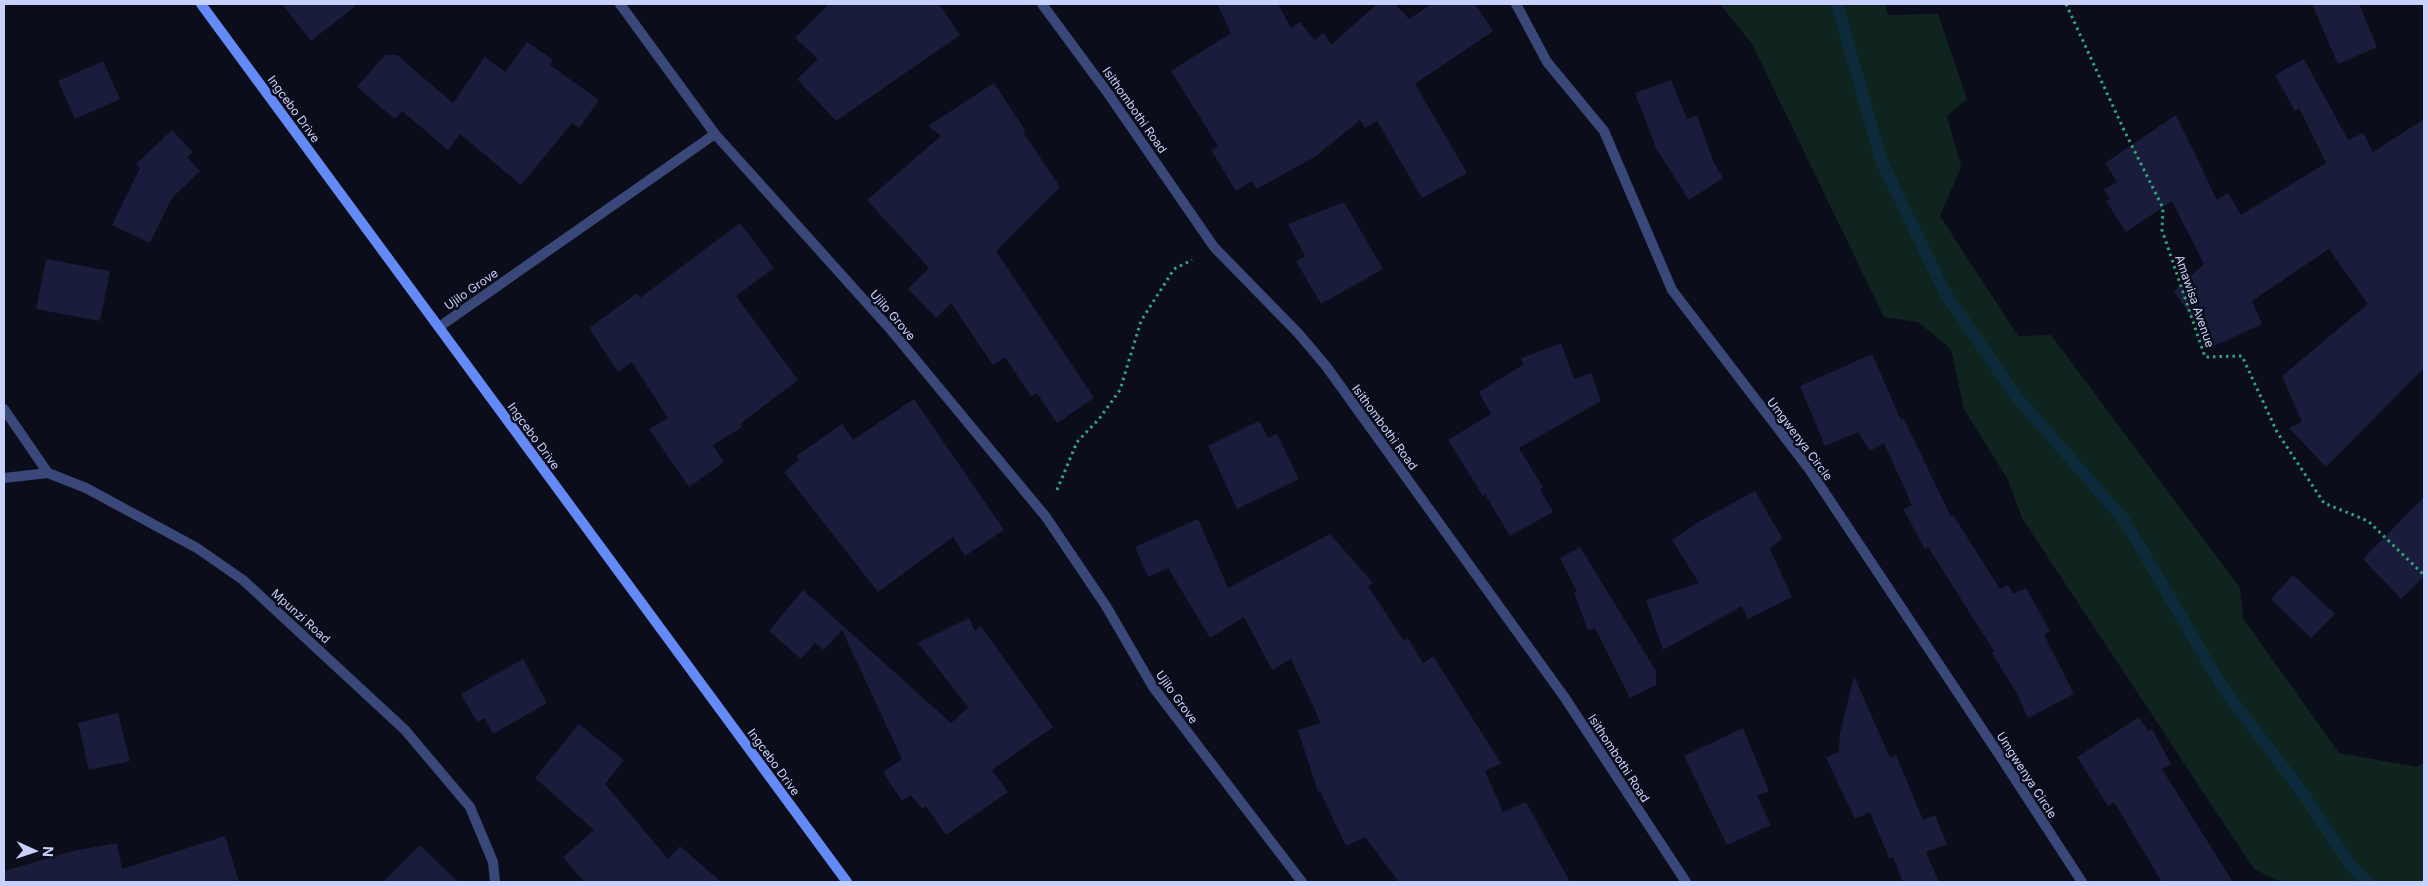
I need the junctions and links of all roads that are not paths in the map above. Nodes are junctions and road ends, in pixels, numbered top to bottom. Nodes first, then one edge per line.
1 (201, 4) edge
2 (620, 4) edge
3 (1042, 4) edge
4 (1516, 4) edge
5 (715, 134) junction
6 (439, 327) junction
7 (4, 409) edge
8 (48, 473) junction
9 (4, 478) edge
10 (495, 882) edge
11 (847, 882) edge
12 (1302, 882) edge
13 (1686, 882) edge
14 (2082, 882) edge

1 - 6 main road, Ingcebo Drive
2 - 5 street, Ujilo Grove
3 - 13 street, Isithombothi Road
4 - 14 street, Umgwenya Circle
5 - 6 street, Ujilo Grove
5 - 12 street, Ujilo Grove
6 - 11 main road, Ingcebo Drive
7 - 8 street
8 - 9 street, Mpunzi Road
8 - 10 street, Mpunzi Road

